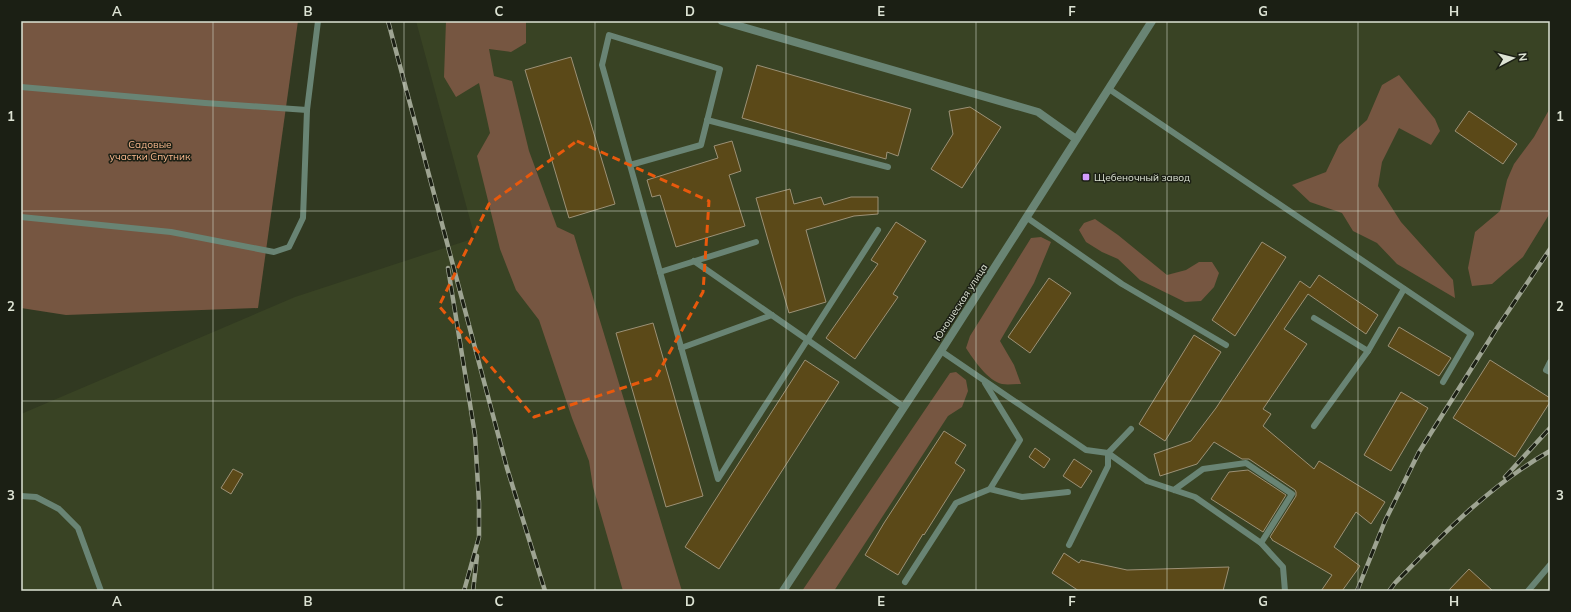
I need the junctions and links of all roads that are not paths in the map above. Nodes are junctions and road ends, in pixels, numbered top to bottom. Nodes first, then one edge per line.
1 (318, 21) edge
2 (722, 21) edge
3 (1152, 21) edge
4 (21, 87) edge
5 (1108, 89) junction
6 (306, 110) junction
7 (707, 120) junction
8 (1076, 139) junction
9 (630, 165) junction
10 (888, 167) dead end
11 (21, 217) edge
12 (1026, 218) junction
13 (878, 230) dead end
14 (756, 242) dead end
15 (694, 261) junction
16 (660, 272) junction
17 (1404, 289) junction
18 (772, 315) junction
19 (1314, 318) dead end
20 (807, 340) junction
21 (1226, 345) dead end
22 (681, 348) junction
23 (940, 351) junction
24 (1368, 351) junction
25 (1550, 362) edge
26 (1550, 372) edge
27 (983, 380) junction
28 (1443, 382) dead end
29 (904, 407) junction
30 (1314, 426) dead end
31 (1131, 429) dead end
32 (1108, 453) junction
33 (990, 489) junction
34 (1174, 490) junction
35 (1068, 492) dead end
36 (21, 496) edge
37 (1261, 543) junction
38 (1069, 545) dead end
39 (1550, 565) edge
40 (905, 582) dead end
41 (101, 591) edge
42 (783, 591) edge
43 (1285, 591) edge
44 (1528, 591) edge

1 - 6 lane
2 - 8 street
3 - 5 street, Юношеская улица
4 - 6 lane
5 - 8 street, Юношеская улица
5 - 17 lane
6 - 11 lane
7 - 9 lane
7 - 9 lane
7 - 10 lane
8 - 12 street, Юношеская улица
9 - 16 lane
12 - 21 lane
12 - 23 street, Юношеская улица
13 - 20 lane
14 - 15 lane
15 - 16 lane
15 - 18 lane
16 - 22 lane
17 - 24 lane
17 - 28 lane
18 - 20 lane
18 - 22 lane
19 - 24 lane
20 - 22 lane
20 - 29 lane
23 - 27 lane
23 - 29 street, Юношеская улица
24 - 30 lane
25 - 26 lane
27 - 32 lane
27 - 33 lane
29 - 42 street, Юношеская улица
31 - 32 lane
32 - 34 lane
32 - 38 lane
33 - 35 lane
33 - 40 lane
34 - 37 lane
34 - 37 lane
36 - 41 lane
37 - 43 lane
39 - 44 lane

